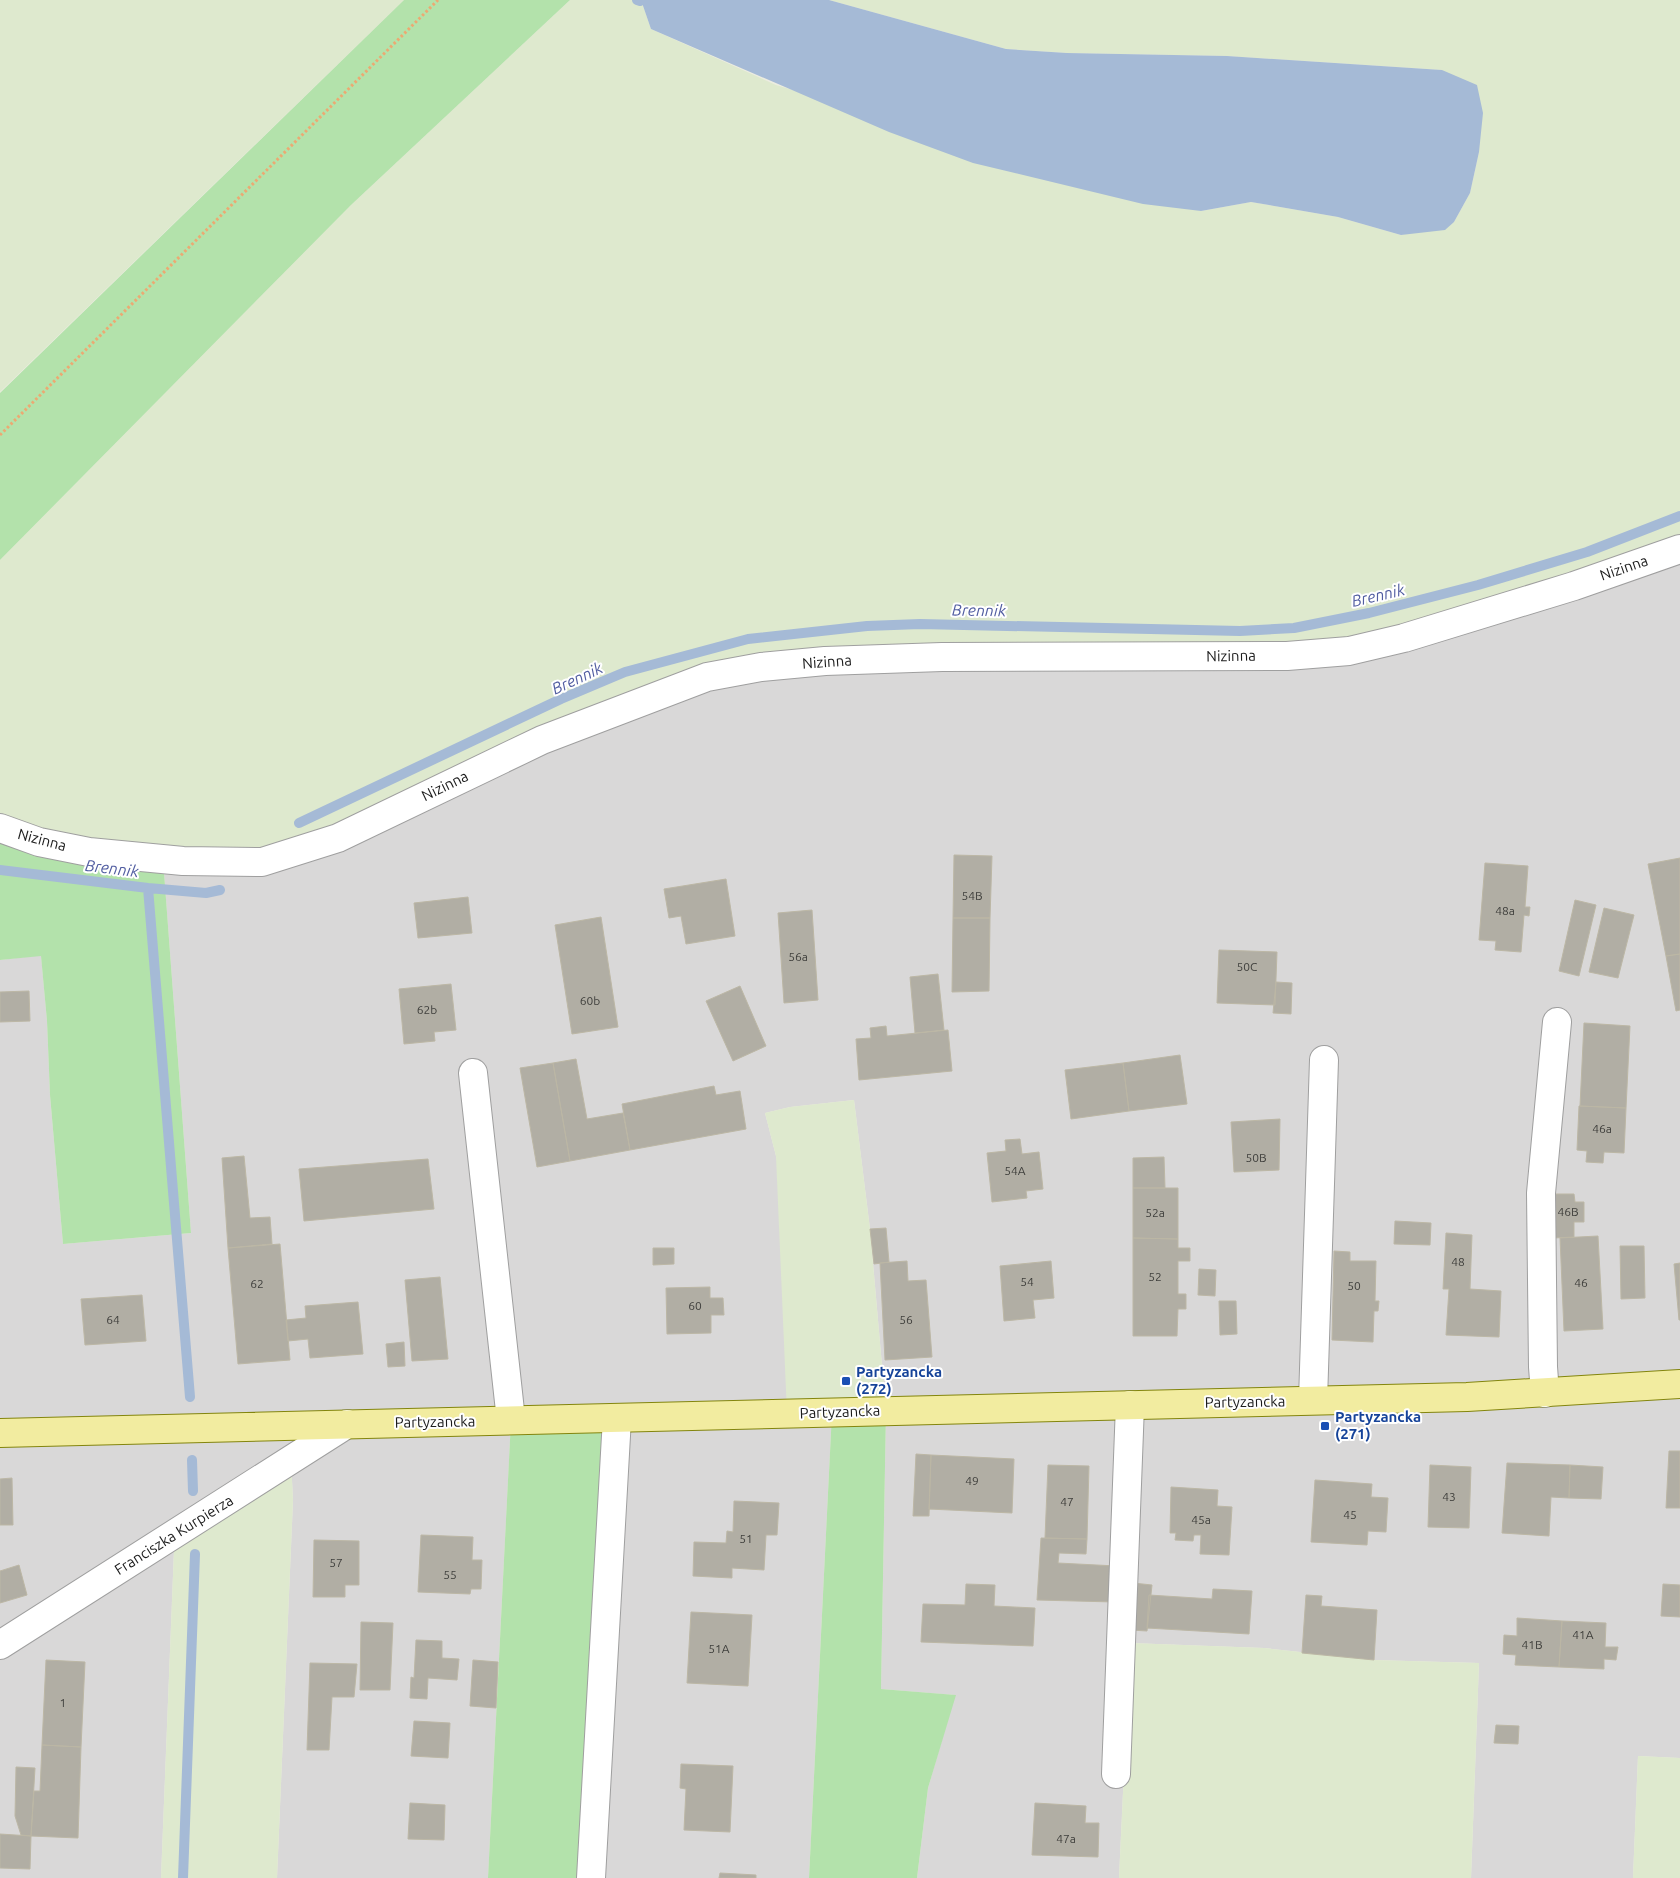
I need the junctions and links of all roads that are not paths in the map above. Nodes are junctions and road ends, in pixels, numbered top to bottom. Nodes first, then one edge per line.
1 (1680, 549) edge
2 (0, 828) edge
3 (1557, 1022) dead end
4 (1324, 1060) dead end
5 (473, 1073) dead end
6 (1680, 1384) edge
7 (1545, 1393) junction
8 (1313, 1400) junction
9 (1130, 1405) junction
10 (617, 1418) junction
11 (510, 1420) junction
12 (347, 1424) junction
13 (0, 1433) edge
14 (0, 1646) edge
15 (1116, 1774) dead end
16 (591, 1878) edge

1 - 2 street, Nizinna
3 - 7 street
4 - 8 street
5 - 11 street
6 - 7 main road, Partyzancka
7 - 8 main road, Partyzancka
8 - 9 main road, Partyzancka
9 - 10 main road, Partyzancka
9 - 15 street
10 - 11 main road, Partyzancka
10 - 16 street
11 - 12 main road, Partyzancka
12 - 13 main road, Partyzancka
12 - 14 street, Franciszka Kurpierza

